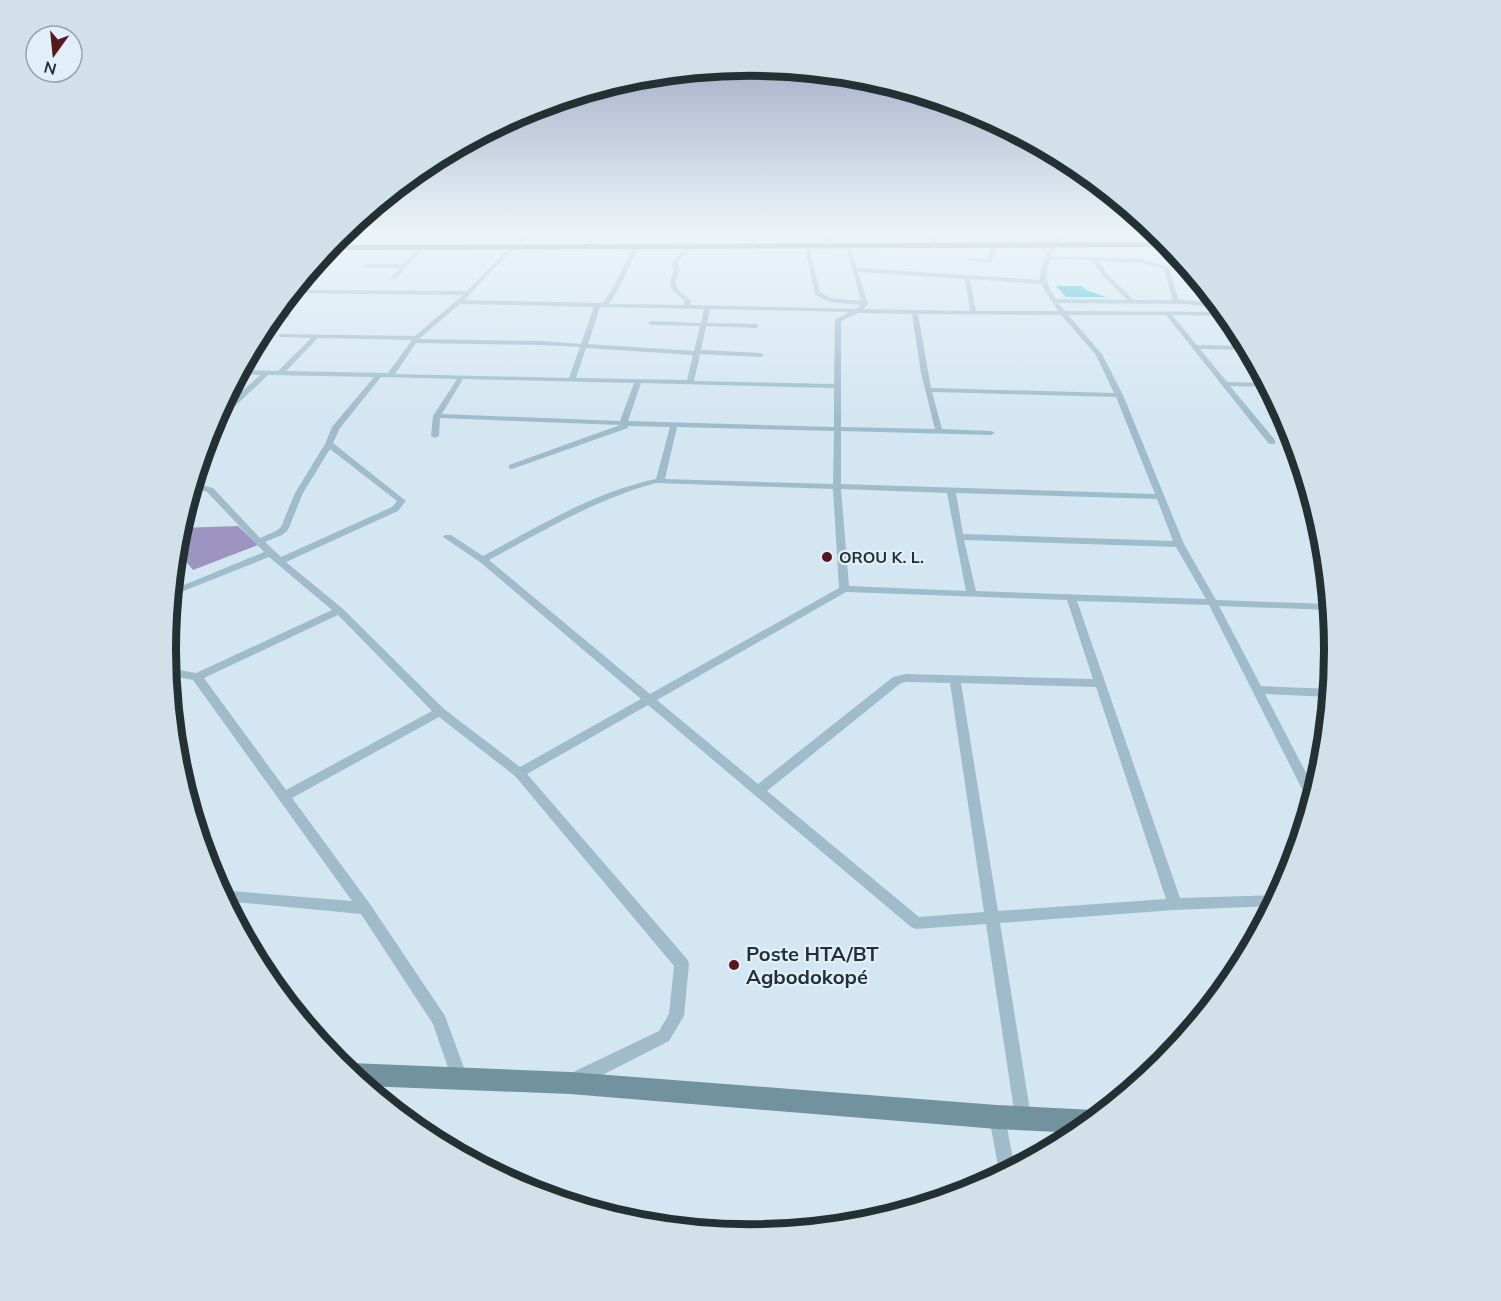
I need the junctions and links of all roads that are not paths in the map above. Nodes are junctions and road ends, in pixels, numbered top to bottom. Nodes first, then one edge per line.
1 (467, 295) edge
2 (611, 295) edge
3 (678, 295) edge
4 (821, 295) edge
5 (862, 295) edge
6 (970, 295) edge
7 (1051, 295) edge
8 (1125, 295) edge
9 (1175, 295) edge
10 (1055, 301) junction
11 (457, 302) junction
12 (1133, 302) junction
13 (1177, 302) junction
14 (864, 303) junction
15 (601, 305) junction
16 (1209, 305) edge
17 (687, 307) junction
18 (708, 307) junction
19 (858, 310) junction
20 (1062, 311) junction
21 (915, 312) junction
22 (973, 312) junction
23 (1167, 313) junction
24 (1215, 313) edge
25 (284, 316) edge
26 (288, 316) dead end
27 (651, 323) dead end
28 (704, 324) junction
29 (756, 326) dead end
30 (281, 335) dead end
31 (316, 336) junction
32 (415, 339) junction
33 (584, 346) junction
34 (1194, 347) junction
35 (1238, 348) edge
36 (697, 352) junction
37 (761, 355) dead end
38 (248, 372) edge
39 (266, 372) junction
40 (280, 373) junction
41 (380, 374) junction
42 (391, 374) junction
43 (462, 376) junction
44 (572, 379) junction
45 (638, 381) junction
46 (690, 382) junction
47 (1226, 384) junction
48 (1259, 385) edge
49 (837, 386) junction
50 (930, 390) junction
51 (1119, 395) junction
52 (233, 403) edge
53 (437, 416) junction
54 (627, 424) junction
55 (674, 425) junction
56 (836, 429) junction
57 (939, 432) junction
58 (991, 433) dead end
59 (435, 436) dead end
60 (1272, 442) dead end
61 (330, 444) junction
62 (512, 467) dead end
63 (660, 481) junction
64 (201, 487) edge
65 (837, 487) junction
66 (951, 490) junction
67 (1159, 497) junction
68 (448, 537) dead end
69 (959, 537) junction
70 (260, 541) junction
71 (1179, 544) junction
72 (275, 557) junction
73 (483, 560) junction
74 (844, 589) junction
75 (180, 590) edge
76 (972, 594) junction
77 (1071, 597) junction
78 (1214, 603) junction
79 (1322, 607) edge
80 (339, 611) junction
81 (177, 673) edge
82 (196, 677) junction
83 (954, 679) junction
84 (1100, 683) junction
85 (1258, 690) junction
86 (1323, 693) edge
87 (650, 700) junction
88 (440, 712) junction
89 (519, 773) junction
90 (1307, 788) edge
91 (758, 791) junction
92 (284, 796) junction
93 (232, 896) edge
94 (1267, 900) edge
95 (1175, 904) junction
96 (364, 908) junction
97 (991, 917) junction
98 (365, 1075) edge
99 (460, 1080) junction
100 (570, 1083) junction
101 (997, 1116) junction
102 (1023, 1117) junction
103 (1079, 1121) edge
104 (1005, 1164) edge

1 - 11 street
2 - 15 street
3 - 17 street
4 - 14 street
5 - 14 street
6 - 22 street
7 - 10 street
8 - 12 street
9 - 13 street
10 - 12 street
10 - 20 street
11 - 15 street
11 - 32 street
12 - 13 street
13 - 16 street
14 - 19 street
15 - 17 street
15 - 33 street
17 - 18 street
18 - 19 street
18 - 28 street
19 - 21 street
19 - 49 street
20 - 22 street
20 - 23 street
20 - 51 street
21 - 22 street
21 - 50 street
23 - 24 street
23 - 34 street
25 - 26 street
27 - 28 street
28 - 29 street
28 - 36 street
30 - 31 street
31 - 32 street
31 - 40 street
32 - 33 street
32 - 42 street
33 - 36 street
33 - 44 street
34 - 35 street
34 - 47 street
36 - 37 street
36 - 46 street
38 - 39 street
39 - 40 street
39 - 52 street
40 - 41 street
41 - 42 street
41 - 61 street
42 - 43 street
43 - 44 street
43 - 53 street
44 - 45 street
45 - 46 street
45 - 54 street
46 - 49 street
47 - 48 street
47 - 60 street
49 - 56 street
50 - 51 street
50 - 57 street
51 - 67 street
53 - 54 street
53 - 59 street
54 - 55 street
54 - 62 street
55 - 56 street
55 - 63 street
56 - 57 street
56 - 65 street
57 - 58 street
61 - 70 street
61 - 72 street
63 - 65 street
63 - 73 street
64 - 70 street
65 - 66 street
65 - 74 street
66 - 67 street
66 - 69 street
67 - 71 street
68 - 73 street
69 - 71 street
69 - 76 street
70 - 72 street
71 - 78 street
72 - 75 street
72 - 80 street
73 - 87 street
74 - 76 street
74 - 87 street
76 - 77 street
77 - 78 street
77 - 84 street
78 - 79 street
78 - 85 street
80 - 82 street
80 - 88 street
81 - 82 street
82 - 92 street
83 - 84 street
83 - 91 street
83 - 97 street
84 - 95 street
85 - 86 street
85 - 90 street
87 - 89 street
87 - 91 street
88 - 89 street
88 - 92 street
89 - 100 street
91 - 97 street
92 - 96 street
93 - 96 street
94 - 95 street
95 - 97 street
96 - 99 street
97 - 102 street
98 - 99 street
99 - 100 street
100 - 101 street
101 - 102 street
101 - 104 street
102 - 103 street

